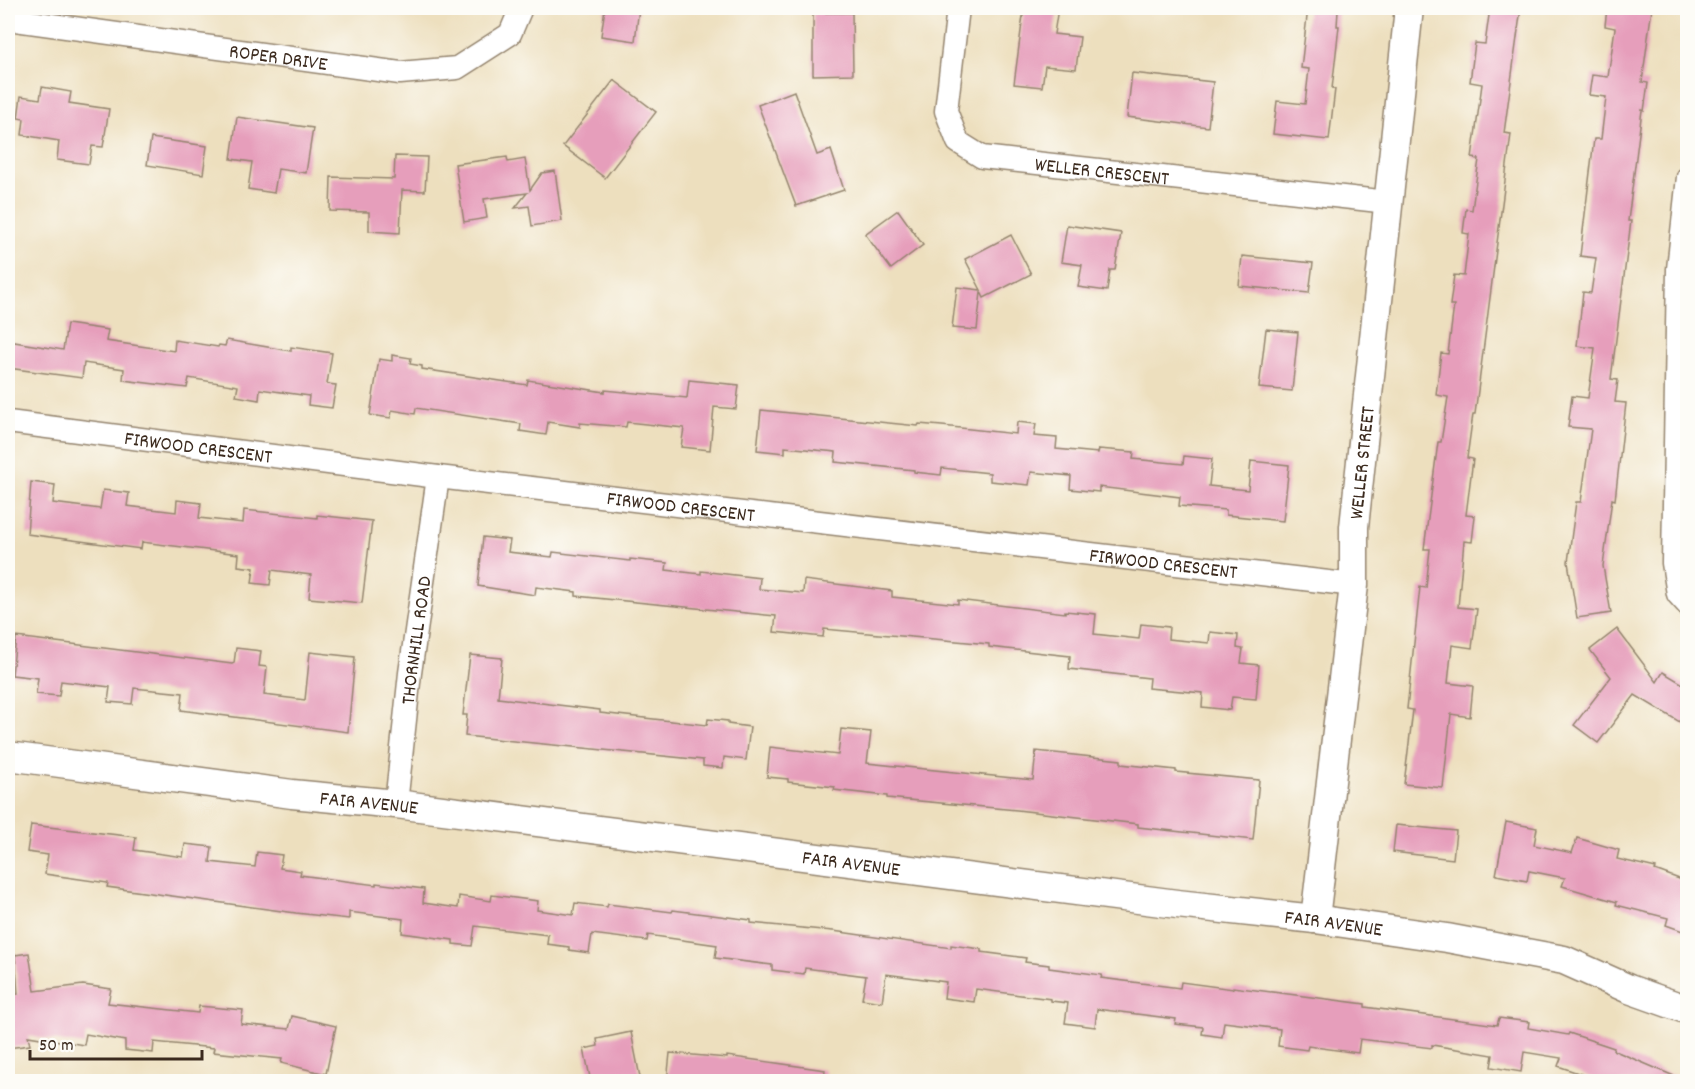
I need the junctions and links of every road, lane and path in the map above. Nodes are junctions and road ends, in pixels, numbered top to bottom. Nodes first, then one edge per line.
1 (521, 8) edge
2 (958, 8) edge
3 (1409, 8) edge
4 (8, 19) edge
5 (1688, 177) edge
6 (1388, 202) junction
7 (1683, 270) edge
8 (8, 422) edge
9 (438, 477) junction
10 (1354, 585) junction
11 (1688, 605) edge
12 (8, 756) edge
13 (396, 804) junction
14 (1315, 919) junction
15 (1688, 1010) edge

1 - 4 street, ROPER DRIVE
2 - 6 street, WELLER CRESCENT
3 - 6 street, WELLER STREET
5 - 7 street
6 - 10 street, WELLER STREET
7 - 11 street
8 - 9 street, FIRWOOD CRESCENT
9 - 10 street, FIRWOOD CRESCENT
9 - 13 street, THORNHILL ROAD
10 - 14 street, WELLER STREET
12 - 13 street, FAIR AVENUE
13 - 14 street, FAIR AVENUE
14 - 15 street, FAIR AVENUE

